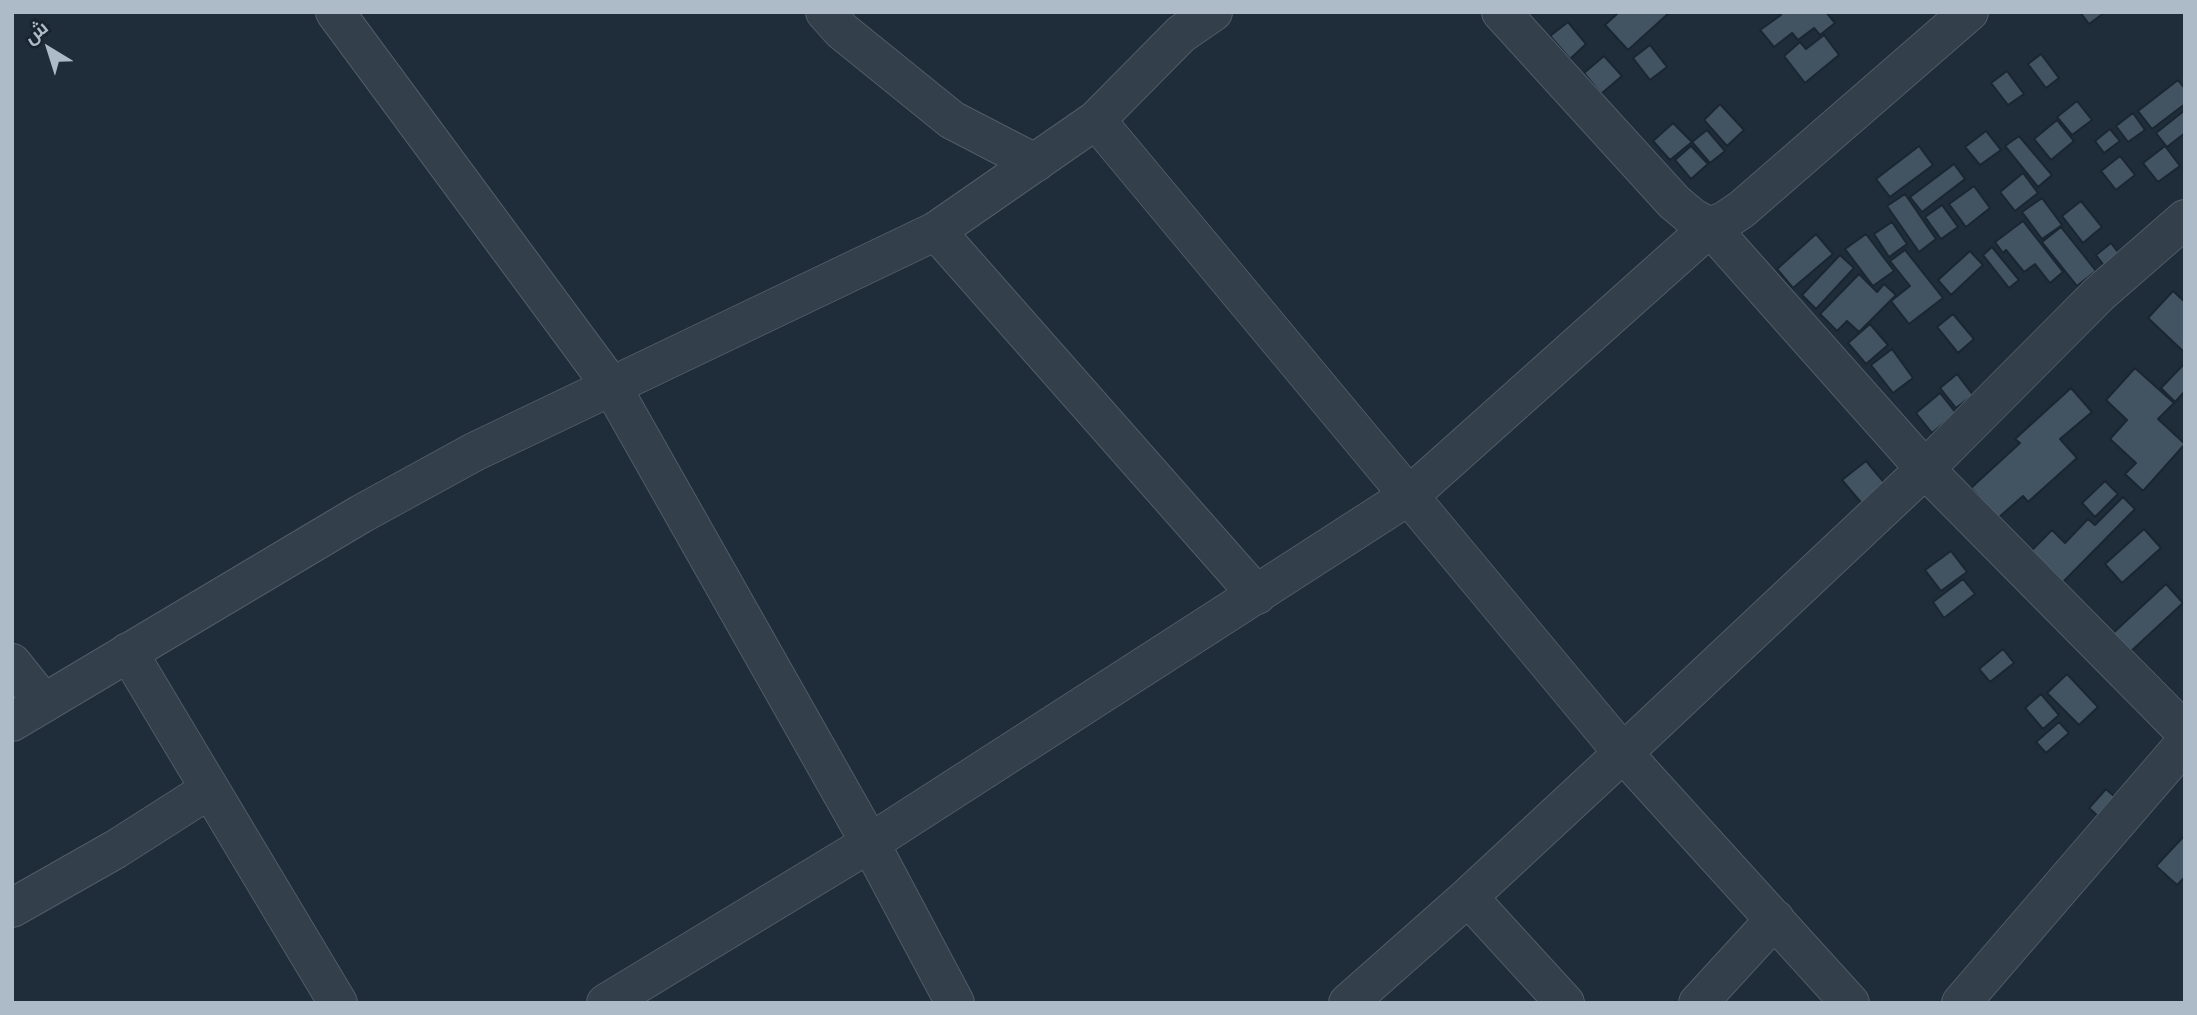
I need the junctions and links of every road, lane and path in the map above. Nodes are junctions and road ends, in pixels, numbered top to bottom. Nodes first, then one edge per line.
1 (335, 12) edge
2 (825, 12) edge
3 (1213, 12) edge
4 (1501, 12) edge
5 (1969, 12) edge
6 (1096, 120) junction
7 (1035, 163) junction
8 (2185, 219) edge
9 (1710, 227) junction
10 (936, 231) junction
11 (612, 387) junction
12 (1925, 469) junction
13 (1410, 495) junction
14 (1257, 595) junction
15 (128, 652) junction
16 (12, 663) edge
17 (28, 712) edge
18 (2185, 732) edge
19 (2185, 743) edge
20 (1623, 753) junction
21 (210, 789) junction
22 (870, 843) junction
23 (1468, 897) junction
24 (12, 908) edge
25 (1775, 919) junction
26 (338, 1003) edge
27 (606, 1003) edge
28 (955, 1003) edge
29 (1348, 1003) edge
30 (1565, 1003) edge
31 (1698, 1003) edge
32 (1850, 1003) edge
33 (1961, 1003) edge

1 - 11 street
2 - 7 street
3 - 6 street
4 - 9 street
5 - 9 street
6 - 7 street
6 - 13 street
7 - 10 street
8 - 12 street
9 - 12 street
9 - 13 street
10 - 11 street
10 - 14 street
11 - 15 street
11 - 22 street
12 - 18 street
12 - 20 street
13 - 14 street
13 - 20 street
14 - 22 street
15 - 17 street
15 - 21 street
16 - 17 street
19 - 33 street
20 - 23 street
20 - 25 street
21 - 24 street
21 - 26 street
22 - 27 street
22 - 28 street
23 - 29 street
23 - 30 street
25 - 31 street
25 - 32 street

